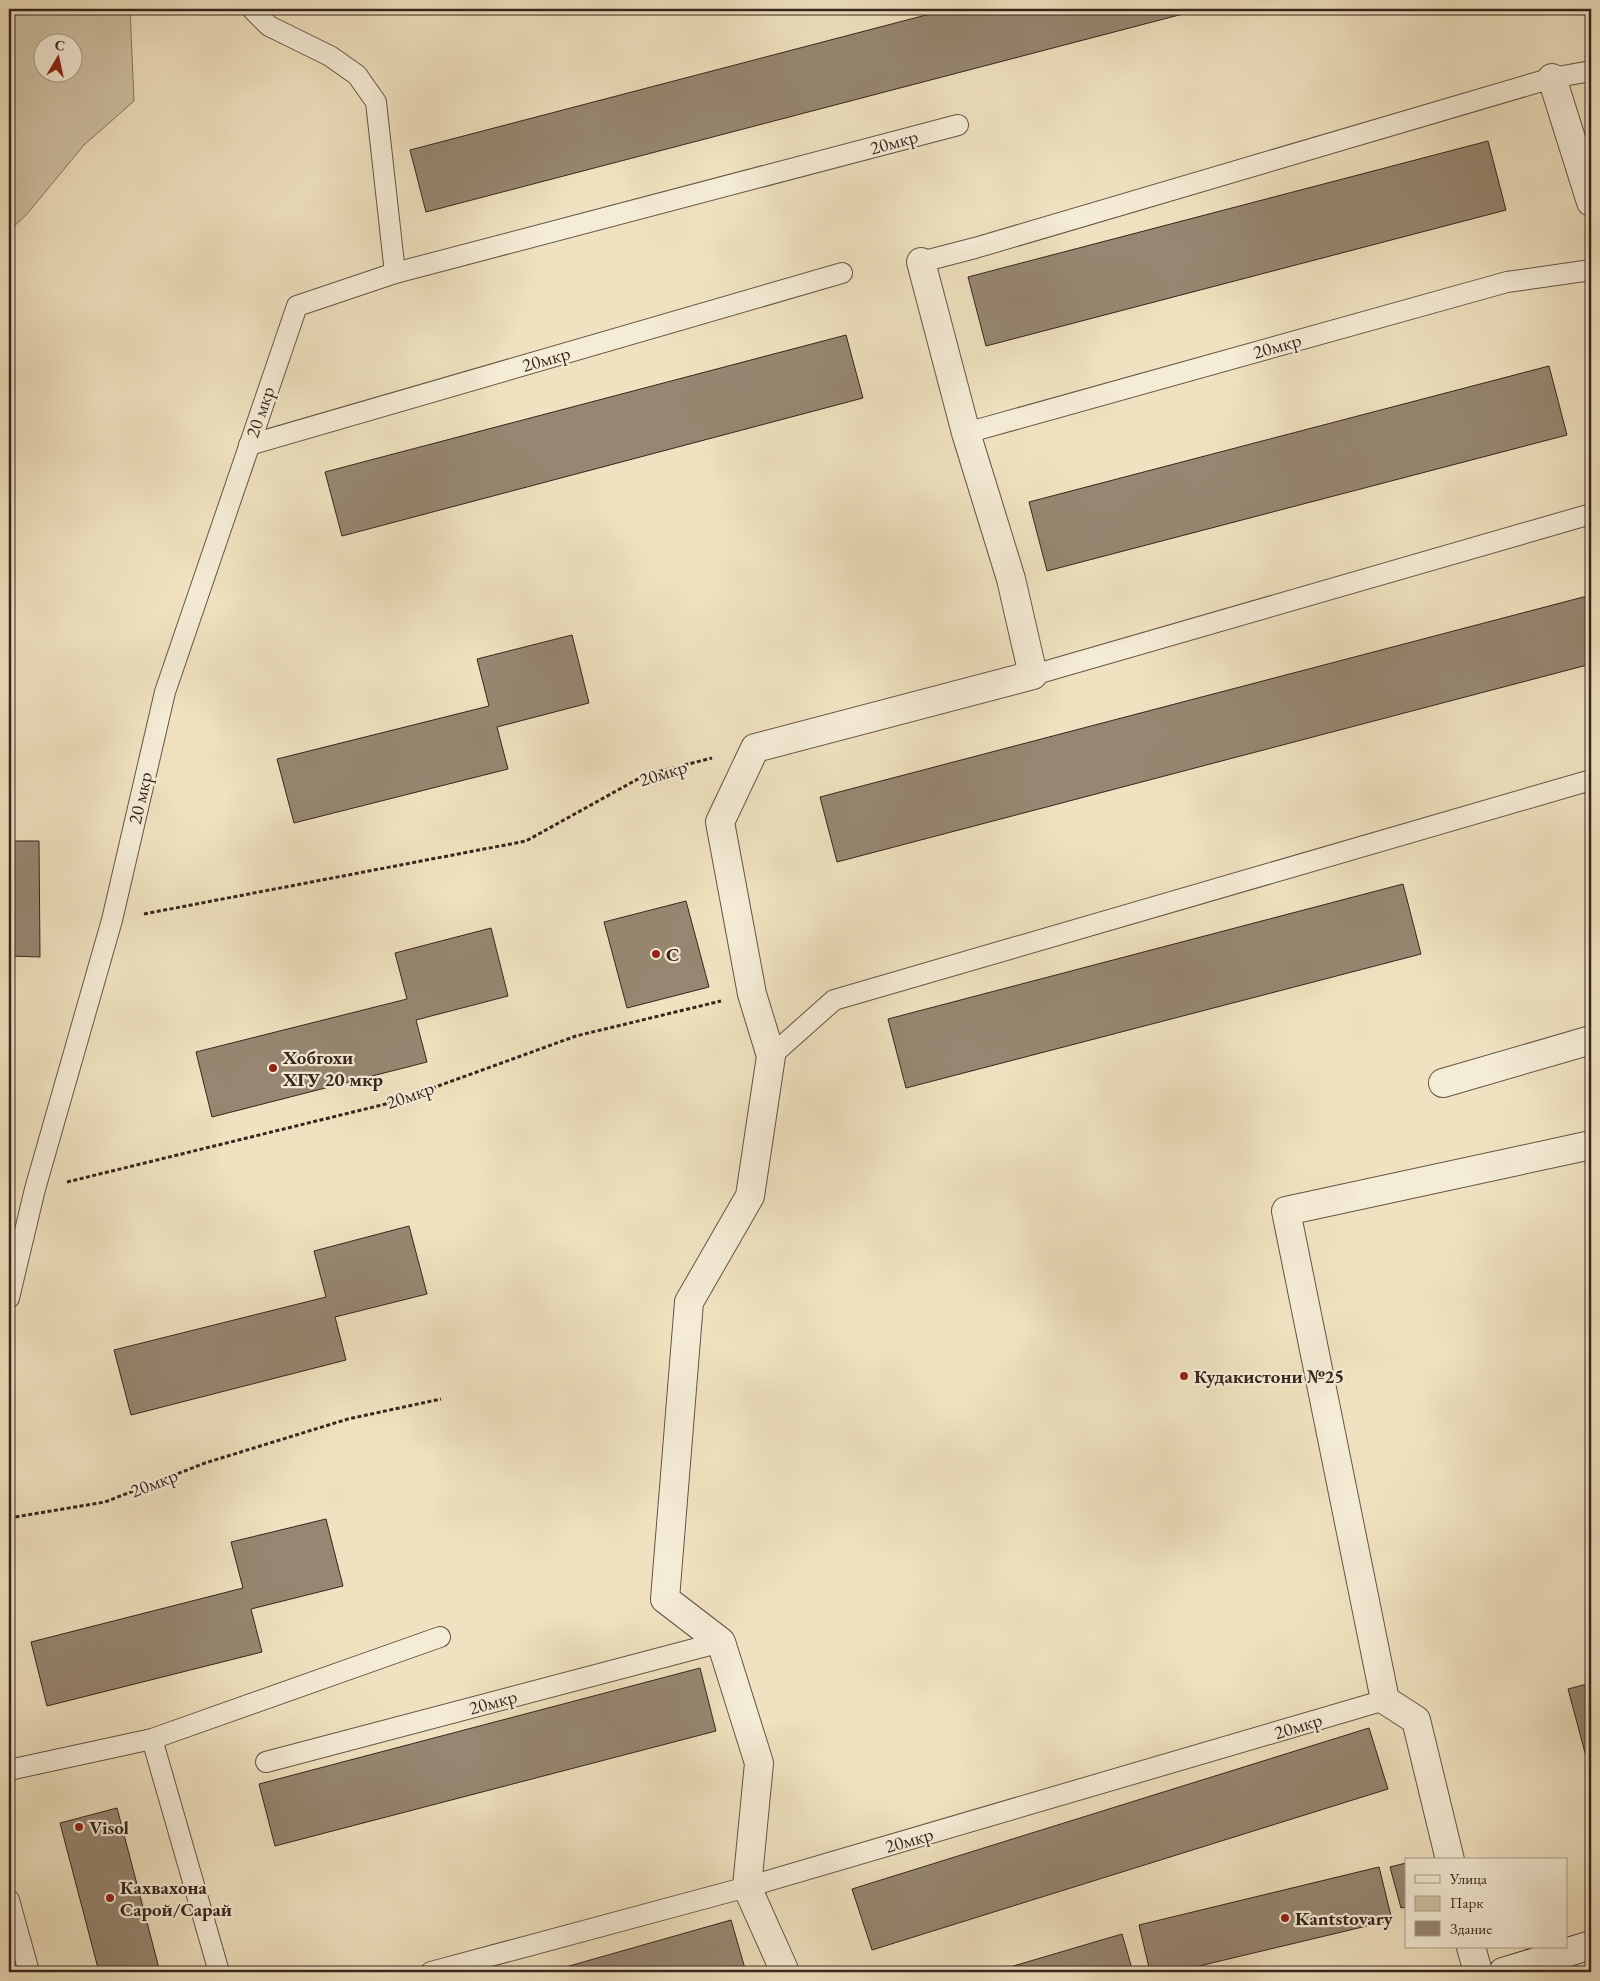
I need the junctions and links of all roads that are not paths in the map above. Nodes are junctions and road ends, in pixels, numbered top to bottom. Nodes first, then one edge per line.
1 (252, 9) edge
2 (1591, 71) edge
3 (1552, 78) junction
4 (958, 125) dead end
5 (1591, 202) edge
6 (921, 262) joint
7 (1591, 270) edge
8 (395, 273) junction
9 (842, 273) dead end
10 (296, 306) joint
11 (966, 433) junction
12 (249, 445) junction
13 (1591, 514) edge
14 (1033, 675) junction
15 (1591, 780) edge
16 (1591, 1040) edge
17 (771, 1056) junction
18 (1443, 1083) dead end
19 (1591, 1145) edge
20 (10, 1290) edge
21 (440, 1637) dead end
22 (721, 1642) junction
23 (1385, 1700) junction
24 (152, 1739) junction
25 (266, 1762) dead end
26 (9, 1770) edge
27 (1450, 1858) edge
28 (747, 1887) junction
29 (9, 1900) edge
30 (1591, 1945) edge
31 (1471, 1948) edge
32 (29, 1972) edge
33 (220, 1972) edge
34 (431, 1972) edge
35 (785, 1972) edge
36 (1478, 1972) edge
37 (1503, 1972) edge

1 - 8 lane
2 - 3 lane
3 - 5 street
3 - 6 lane
4 - 8 lane, 20мкр
6 - 11 street
7 - 11 lane, 20мкр
8 - 10 lane, 20мкр
9 - 12 lane, 20мкр
10 - 12 lane, 20 мкр
11 - 14 street
12 - 20 lane, 20 мкр
13 - 14 lane
14 - 17 street
15 - 17 lane
16 - 18 street
17 - 22 street
19 - 23 street
21 - 24 lane
22 - 25 lane, 20мкр
22 - 28 street
23 - 27 street
23 - 28 lane, 20мкр
24 - 26 lane
24 - 33 lane
28 - 34 lane, 20мкр
28 - 35 street
29 - 32 lane
30 - 37 street
31 - 36 street

